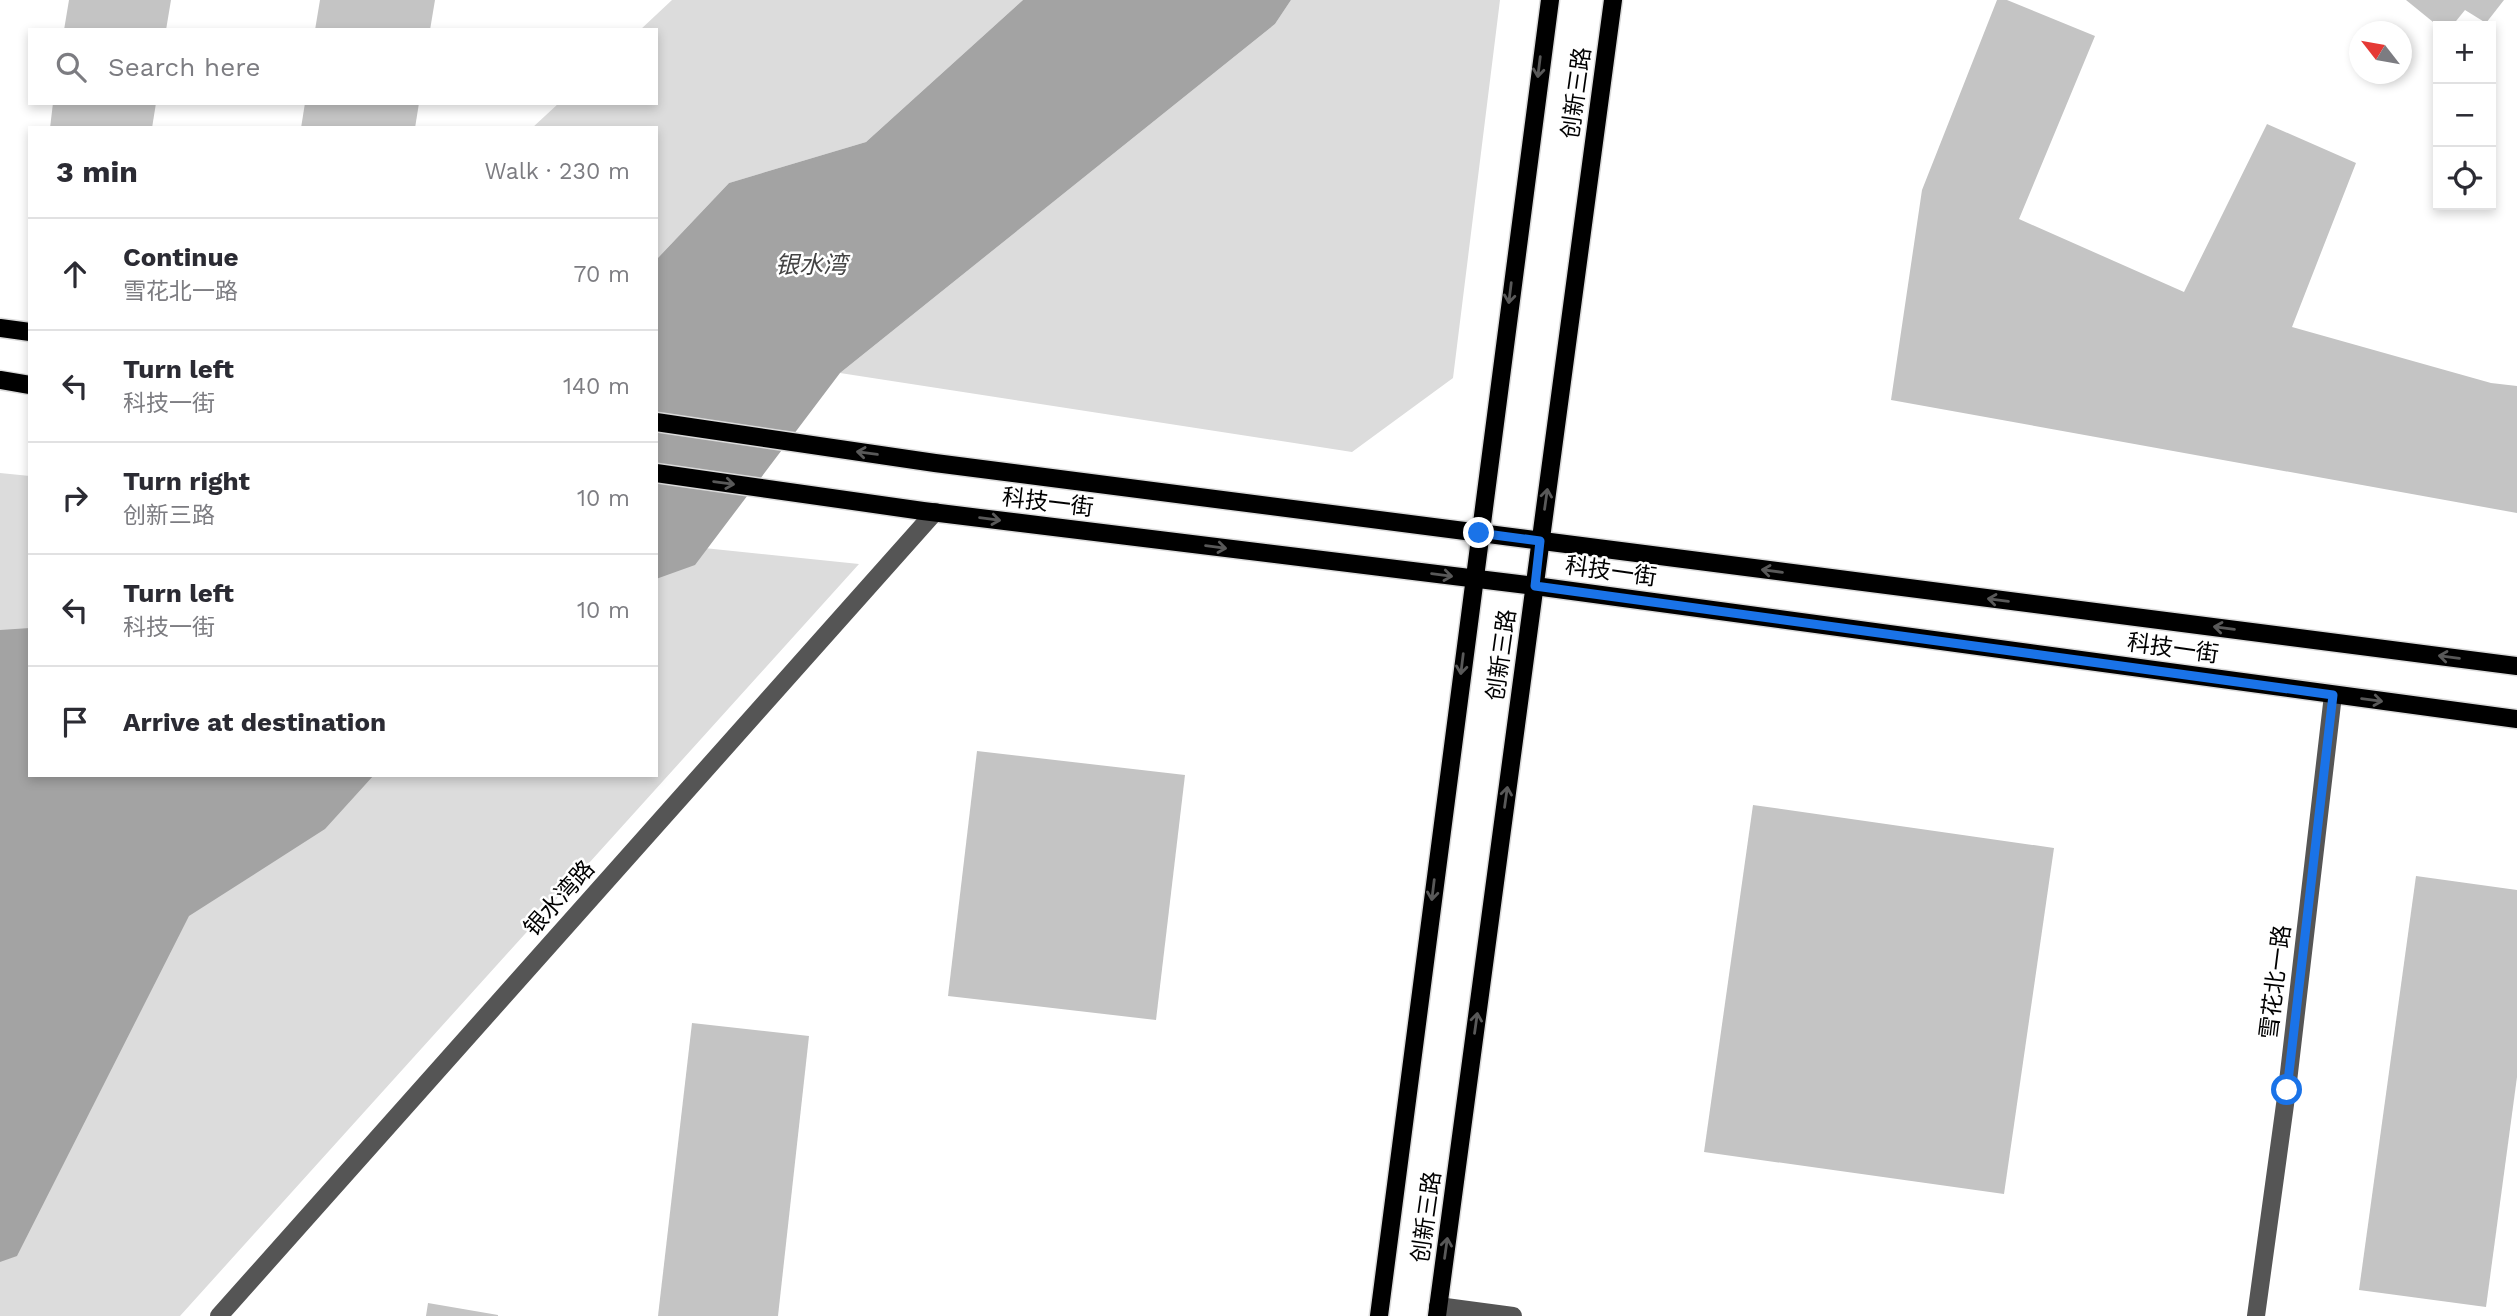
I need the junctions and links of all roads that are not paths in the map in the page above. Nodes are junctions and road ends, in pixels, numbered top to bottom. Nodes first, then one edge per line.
1 (1550, 0) edge
2 (1613, 0) edge
3 (0, 328) edge
4 (28, 332) edge
5 (0, 380) edge
6 (28, 385) edge
7 (658, 422) edge
8 (658, 473) edge
9 (929, 512) junction
10 (1479, 533) junction
11 (1540, 541) junction
12 (1474, 579) junction
13 (1535, 586) junction
14 (2517, 666) edge
15 (2333, 695) junction
16 (2517, 719) edge
17 (1438, 1311) edge
18 (219, 1316) edge
19 (1379, 1316) edge
20 (1513, 1316) edge
21 (2256, 1316) edge

1 -> 10 main road, 创新三路
11 -> 2 main road, 创新三路
3 - 4 main road
5 - 6 main road
10 -> 7 main road, 科技一街
8 -> 9 main road, 科技一街
9 -> 12 main road, 科技一街
9 - 18 street, 银水湾路
10 - 11 main road, 科技一街
10 - 12 main road, 创新三路
11 - 13 main road, 创新三路
14 -> 11 main road, 科技一街
12 - 13 main road, 科技一街
12 -> 19 main road, 创新三路
13 - 15 main road, 科技一街
17 -> 13 main road, 创新三路
15 -> 16 main road, 科技一街
15 - 21 street, 雪花北一路
17 - 20 street

